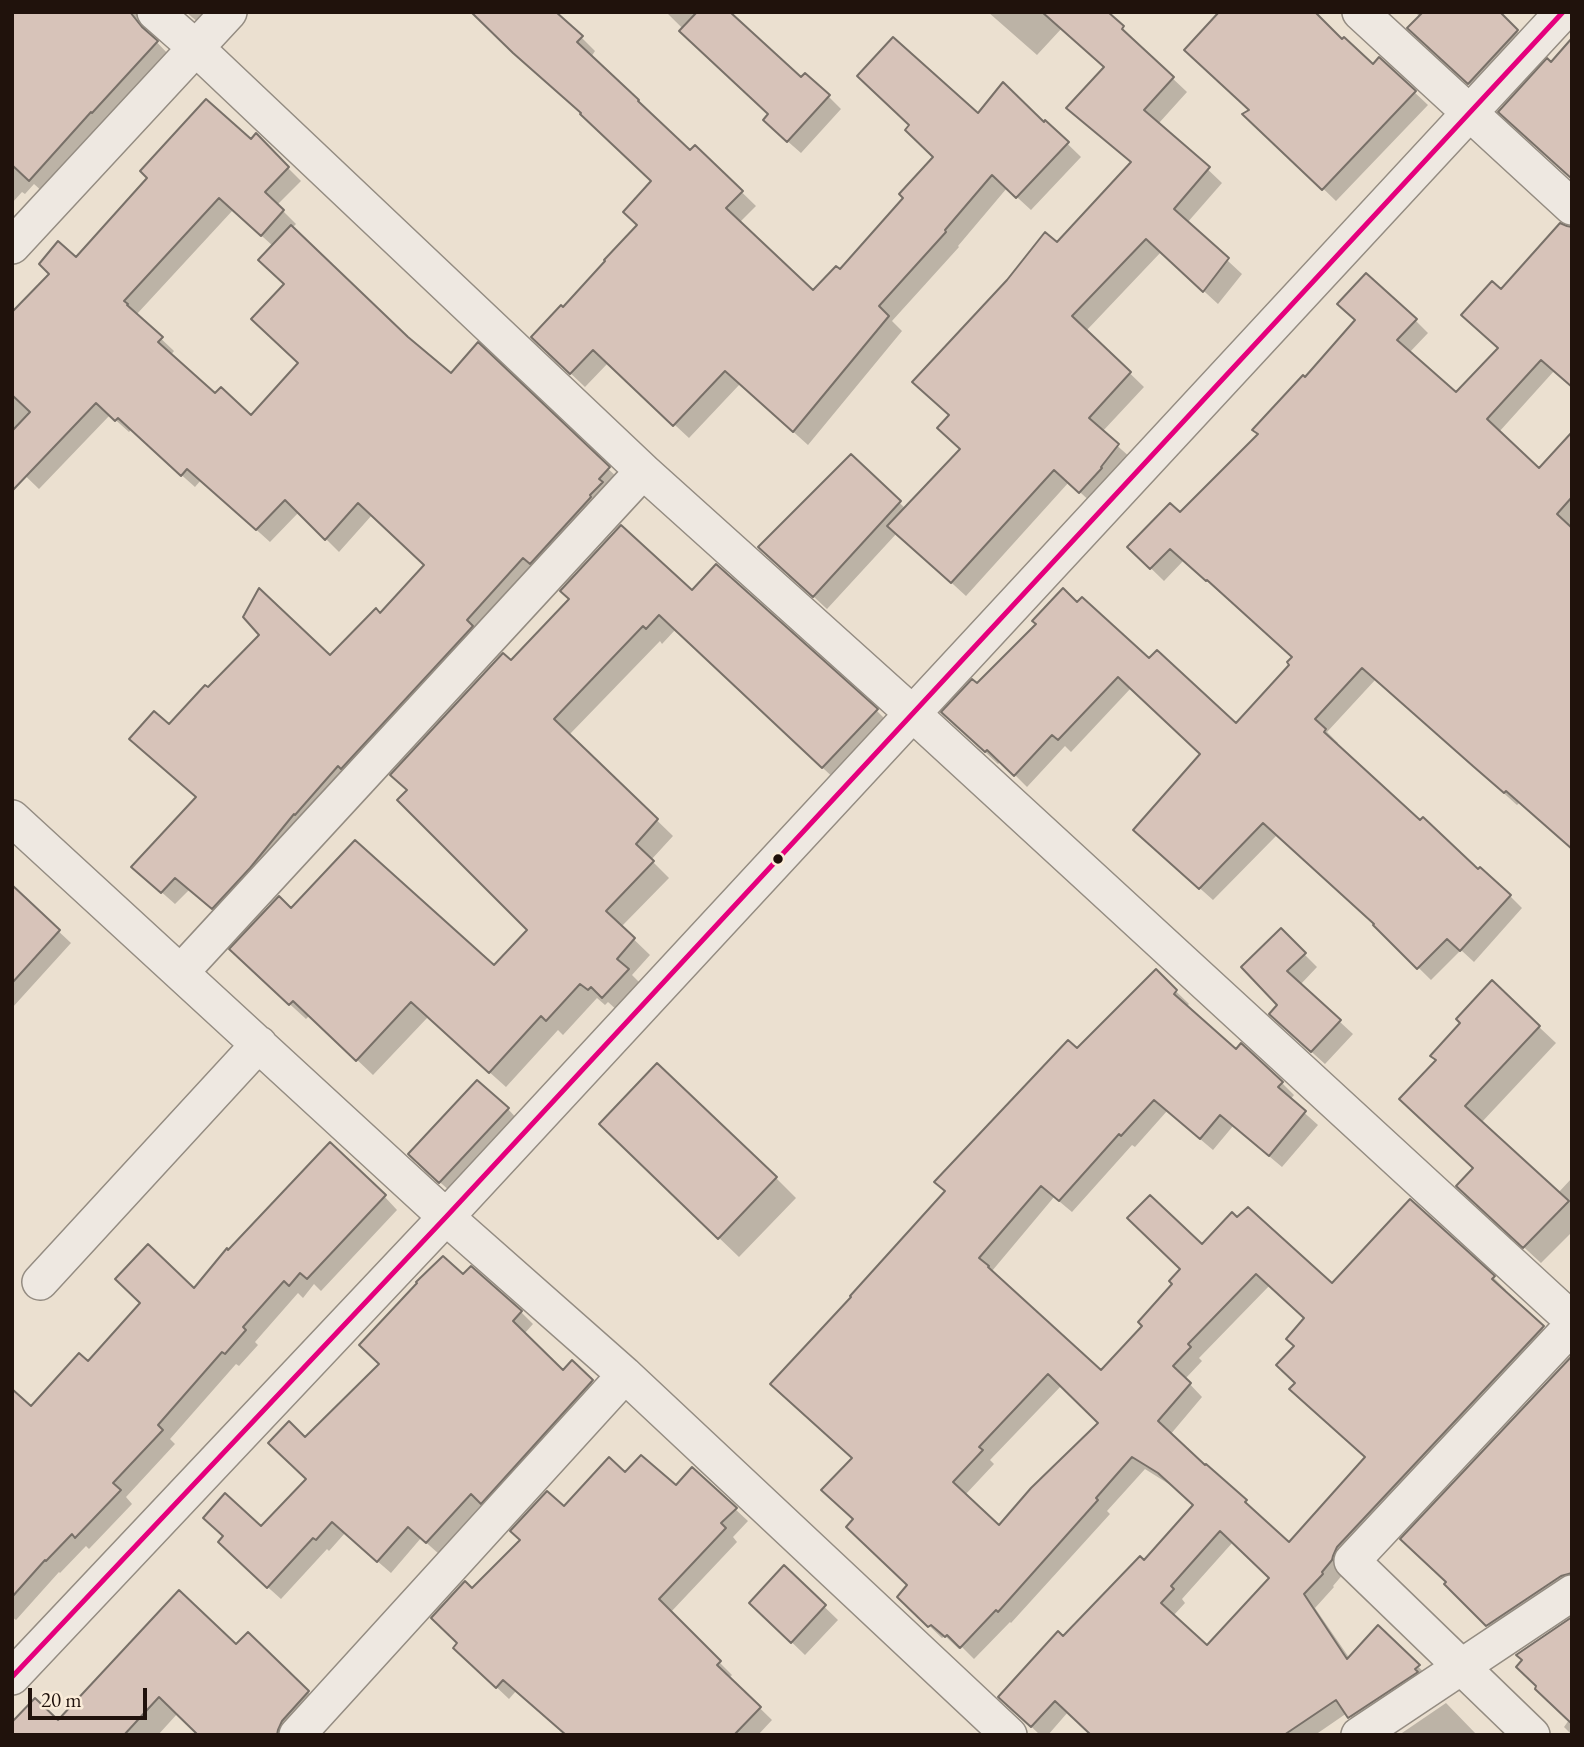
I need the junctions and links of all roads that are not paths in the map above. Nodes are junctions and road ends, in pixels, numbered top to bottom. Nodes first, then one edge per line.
1 (155, 12) edge
2 (229, 12) edge
3 (1360, 12) edge
4 (1563, 12) edge
5 (196, 48) junction
6 (1470, 113) junction
7 (1572, 207) edge
8 (12, 246) edge
9 (643, 471) junction
10 (913, 714) junction
11 (12, 818) edge
12 (181, 972) junction
13 (259, 1044) junction
14 (446, 1217) junction
15 (40, 1282) dead end
16 (1572, 1320) edge
17 (1572, 1326) edge
18 (625, 1374) junction
19 (1572, 1593) edge
20 (1461, 1667) junction
21 (12, 1677) edge
22 (297, 1735) edge
23 (1009, 1735) edge
24 (1359, 1735) edge
25 (1532, 1735) edge

1 - 5 street
2 - 5 street
3 - 6 street
4 - 6 street
5 - 8 street
5 - 9 street
6 - 7 street
6 - 10 street
9 - 10 street
9 - 12 street
10 - 14 street
10 - 16 street
11 - 12 street
12 - 13 street
13 - 14 street
13 - 15 street
14 - 18 street
14 - 21 street
17 - 20 street
18 - 22 street
18 - 23 street
19 - 20 street
20 - 24 street
20 - 25 street

